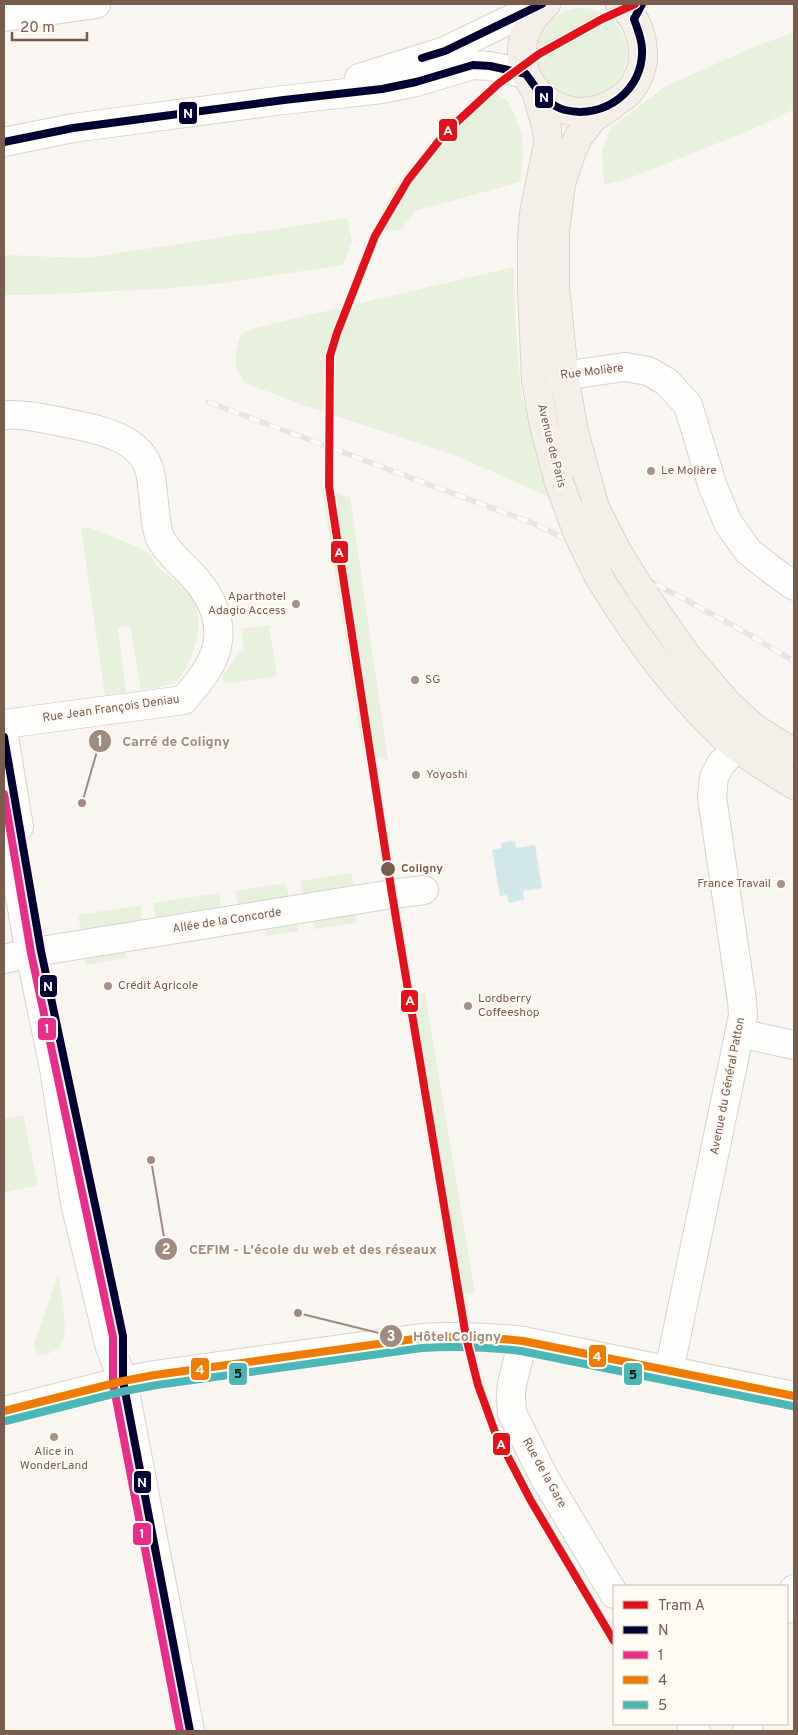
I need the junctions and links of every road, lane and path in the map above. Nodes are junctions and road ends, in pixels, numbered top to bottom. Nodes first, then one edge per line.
1 (96, 4) edge
2 (544, 4) edge
3 (632, 9) edge
4 (4, 17) edge
5 (531, 83) junction
6 (284, 100) junction
7 (611, 106) junction
8 (4, 142) edge
9 (551, 185) junction
10 (543, 288) junction
11 (564, 375) junction
12 (536, 380) junction
13 (4, 415) edge
14 (794, 586) edge
15 (4, 724) edge
16 (4, 737) edge
17 (746, 738) junction
18 (794, 753) edge
19 (794, 785) edge
20 (4, 807) edge
21 (424, 890) dead end
22 (36, 952) junction
23 (4, 959) edge
24 (739, 1033) junction
25 (794, 1045) edge
26 (523, 1341) junction
27 (669, 1371) junction
28 (123, 1380) junction
29 (794, 1396) edge
30 (4, 1411) edge
31 (794, 1588) edge
32 (613, 1592) edge
33 (788, 1606) edge
34 (190, 1731) edge

1 - 4 main road
2 - 5 main road, Avenue de Paris
2 - 6 main road
3 - 7 main road, Avenue de Paris
5 - 6 main road
5 - 7 main road
5 - 9 main road, Avenue de Paris
6 - 8 main road
7 - 9 main road, Avenue de Paris
9 - 10 main road, Avenue de Paris
10 - 11 main road, Avenue de Paris
10 - 12 main road, Avenue de Paris
11 - 12 main road, Rue Molière
11 - 14 main road, Rue Molière
11 - 17 main road, Avenue de Paris, bridge
12 - 17 main road, Avenue de Paris, bridge
13 - 15 main road, Rue Jean François Deniau
16 - 22 main road
17 - 18 main road, Avenue de Paris
17 - 19 main road, Avenue de Paris
17 - 24 main road, Avenue du Général Patton
20 - 22 main road
21 - 22 main road, Allée de la Concorde
22 - 23 main road, Allée de la Concorde
22 - 28 main road
24 - 25 main road
24 - 27 main road, Avenue du Général Patton
26 - 27 main road
26 - 28 main road
26 - 32 main road, Rue de la Gare
27 - 29 main road
28 - 30 main road
28 - 34 main road
31 - 33 main road

